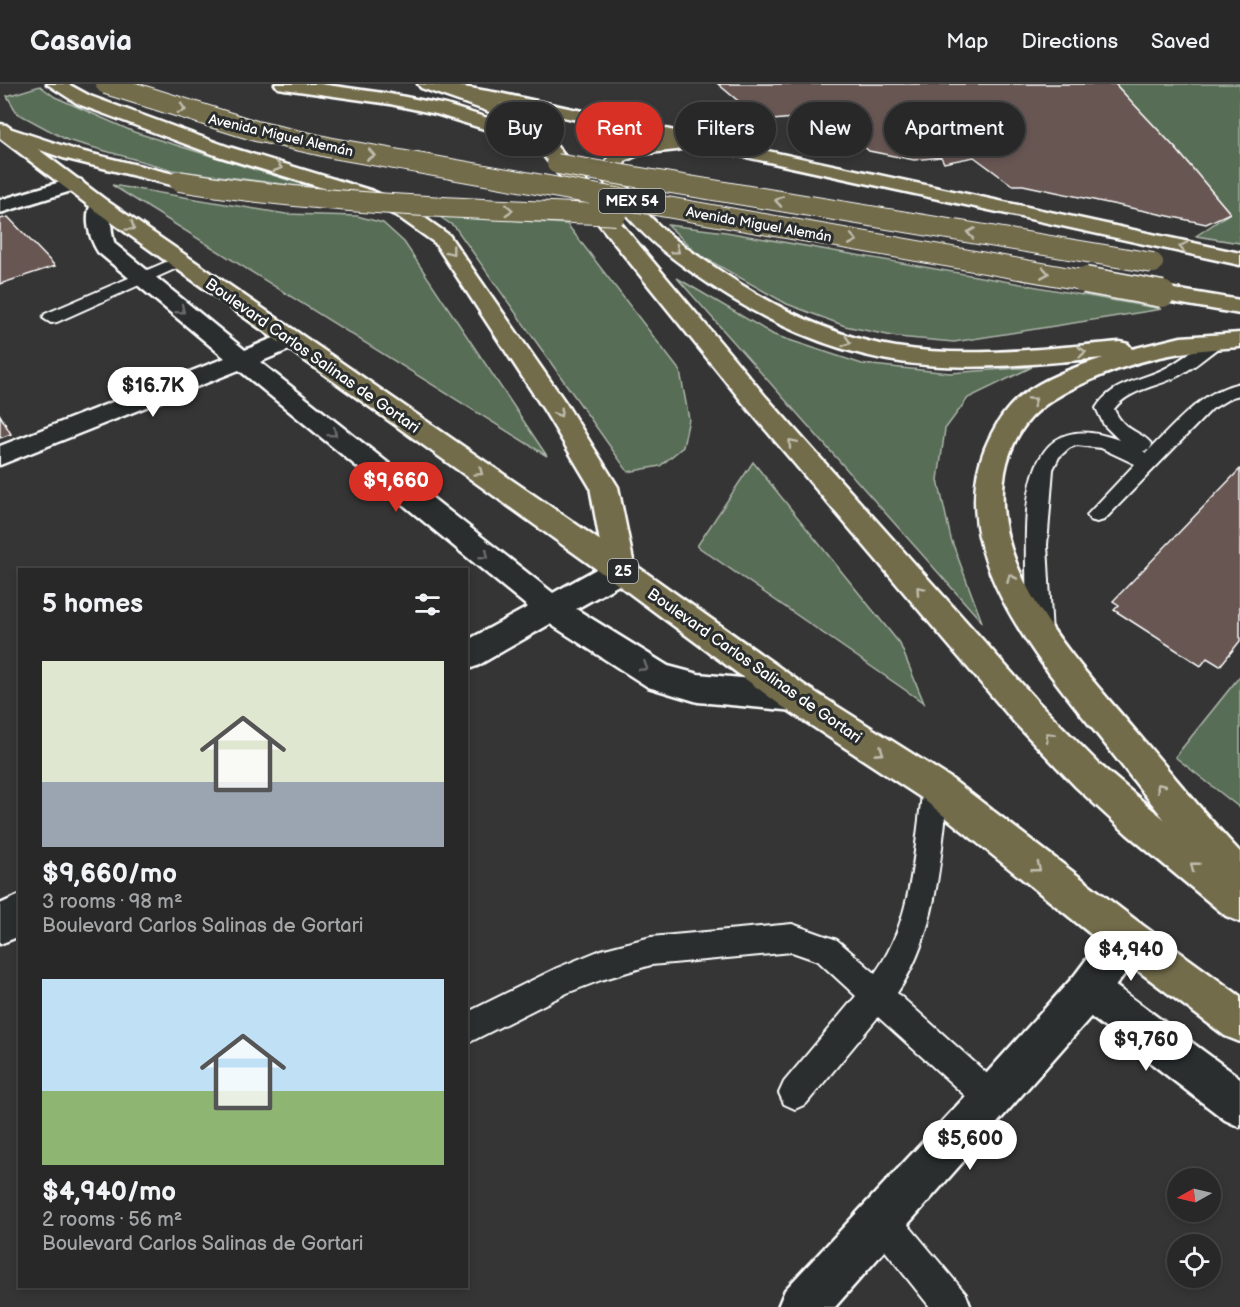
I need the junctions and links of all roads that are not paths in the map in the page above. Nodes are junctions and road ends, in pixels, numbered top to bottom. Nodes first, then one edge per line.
1 (56, 84) edge
2 (106, 84) edge
3 (284, 84) edge
4 (436, 86) edge
5 (486, 104) edge
6 (486, 127) edge
7 (1, 129) edge
8 (675, 136) edge
9 (675, 144) edge
10 (564, 155) edge
11 (540, 156) edge
12 (765, 156) edge
13 (74, 184) junction
14 (100, 205) junction
15 (0, 207) edge
16 (745, 222) junction
17 (1240, 259) edge
18 (180, 261) junction
19 (1240, 274) edge
20 (141, 278) junction
21 (1240, 307) edge
22 (51, 318) dead end
23 (290, 340) junction
24 (1228, 340) edge
25 (1181, 344) junction
26 (242, 360) junction
27 (1240, 389) edge
28 (0, 456) edge
29 (1153, 458) junction
30 (1097, 515) dead end
31 (620, 570) junction
32 (551, 609) junction
33 (1041, 635) junction
34 (468, 656) edge
35 (795, 697) junction
36 (936, 788) junction
37 (1240, 879) edge
38 (1240, 903) edge
39 (18, 915) edge
40 (0, 925) edge
41 (1127, 938) junction
42 (1088, 990) junction
43 (877, 995) junction
44 (1240, 1021) edge
45 (468, 1028) edge
46 (795, 1093) dead end
47 (992, 1100) junction
48 (1240, 1105) edge
49 (883, 1221) junction
50 (802, 1307) edge
51 (953, 1307) edge

1 -> 31 main road
2 -> 16 main road, Avenida Miguel Alemán / MEX 54, bridge
3 - 6 main road, Avenida Miguel Alemán
4 - 5 main road
4 - 8 main road
7 - 13 main road, Boulevard Carlos Salinas de Gortari / 25
7 -> 16 main road, bridge
9 -> 25 main road
19 -> 10 main road, Avenida Miguel Alemán / MEX 54, bridge
38 -> 11 main road
17 -> 12 main road
13 - 14 main road, Boulevard Carlos Salinas de Gortari / 25
13 - 15 street
14 -> 18 main road, Boulevard Carlos Salinas de Gortari / 25
14 - 20 street
16 -> 21 main road, Avenida Miguel Alemán / MEX 54, bridge
18 - 20 lane
18 - 23 main road, Boulevard Carlos Salinas de Gortari / 25
20 - 22 lane
20 -> 26 street
23 - 26 street
23 -> 31 main road, Boulevard Carlos Salinas de Gortari / 25
24 - 25 main road
24 - 29 lane
33 -> 25 main road
26 - 28 street
26 -> 32 street
27 - 29 lane
29 - 30 lane
29 - 33 lane
31 - 32 street
31 - 35 main road, Boulevard Carlos Salinas de Gortari / 25
32 - 34 street
32 -> 35 street
37 -> 33 main road
35 -> 36 main road, Boulevard Carlos Salinas de Gortari / 25
36 -> 41 main road, Boulevard Carlos Salinas de Gortari / 25
36 - 43 lane
39 - 40 street
41 - 42 street
41 - 44 main road, Boulevard Carlos Salinas de Gortari / 25
42 - 47 street
42 - 48 street
43 - 45 lane
43 - 46 lane
43 - 47 lane
47 - 49 street
49 - 50 street
49 - 51 lane

